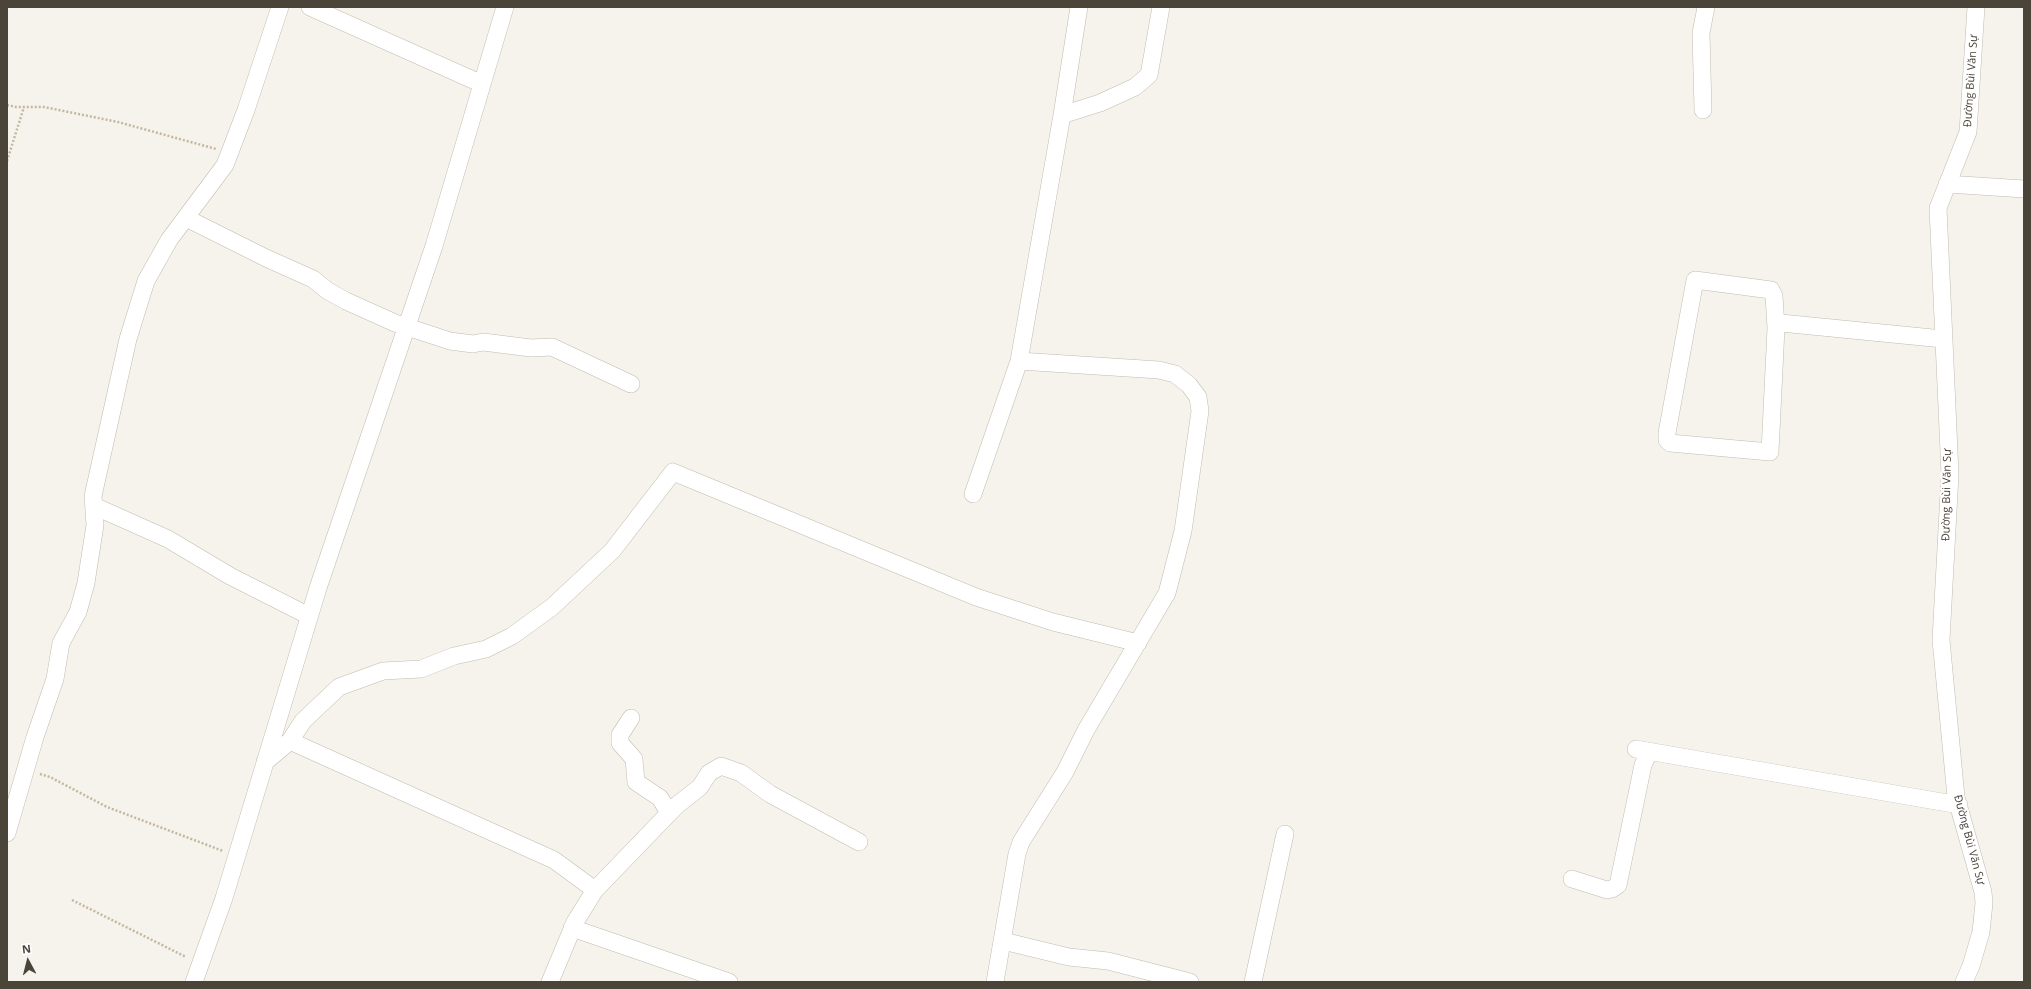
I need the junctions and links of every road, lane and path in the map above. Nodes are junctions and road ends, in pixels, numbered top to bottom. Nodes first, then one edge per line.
1 (280, 7) edge
2 (310, 7) edge
3 (505, 7) edge
4 (1079, 7) edge
5 (1160, 7) edge
6 (1706, 7) edge
7 (1976, 7) edge
8 (482, 84) junction
9 (7, 105) edge
10 (24, 107) junction
11 (1703, 110) dead end
12 (1062, 115) junction
13 (230, 153) junction
14 (7, 161) edge
15 (1947, 184) junction
16 (2024, 189) edge
17 (186, 218) junction
18 (407, 326) junction
19 (1776, 328) junction
20 (1944, 340) junction
21 (1019, 361) junction
22 (631, 384) dead end
23 (973, 494) dead end
24 (94, 506) junction
25 (309, 616) junction
26 (1138, 643) junction
27 (631, 718) dead end
28 (290, 741) junction
29 (265, 762) junction
30 (25, 772) junction
31 (1959, 805) junction
32 (669, 813) junction
33 (7, 833) edge
34 (1285, 834) dead end
35 (859, 842) dead end
36 (236, 857) junction
37 (1572, 879) dead end
38 (595, 890) junction
39 (72, 900) dead end
40 (572, 928) junction
41 (1003, 941) junction
42 (201, 964) junction
43 (194, 982) edge
44 (550, 982) edge
45 (730, 982) edge
46 (995, 982) edge
47 (1190, 982) edge
48 (1253, 982) edge
49 (1964, 982) edge

1 - 13 street
2 - 8 street
3 - 8 street
4 - 12 street
5 - 12 street
6 - 11 street
7 - 15 street, Đường Bùi Văn Sự
8 - 18 street
9 - 10 path
10 - 13 path
10 - 14 path
12 - 21 street
13 - 17 street
15 - 16 street
15 - 20 street, Đường Bùi Văn Sự
17 - 18 street
17 - 24 street
18 - 22 street
18 - 25 street
19 - 19 street
19 - 20 street
20 - 31 street, Đường Bùi Văn Sự
21 - 23 street
21 - 26 street
24 - 25 street
24 - 30 street
25 - 29 street
26 - 28 street
26 - 41 street
27 - 32 street
28 - 29 street
28 - 38 street
29 - 36 street
30 - 33 street
30 - 36 path
31 - 37 street
31 - 49 street, Đường Bùi Văn Sự
32 - 35 street
32 - 38 street
34 - 48 street
36 - 42 street
38 - 40 street
39 - 42 path
40 - 44 street
40 - 45 street
41 - 46 street
41 - 47 street
42 - 43 street

